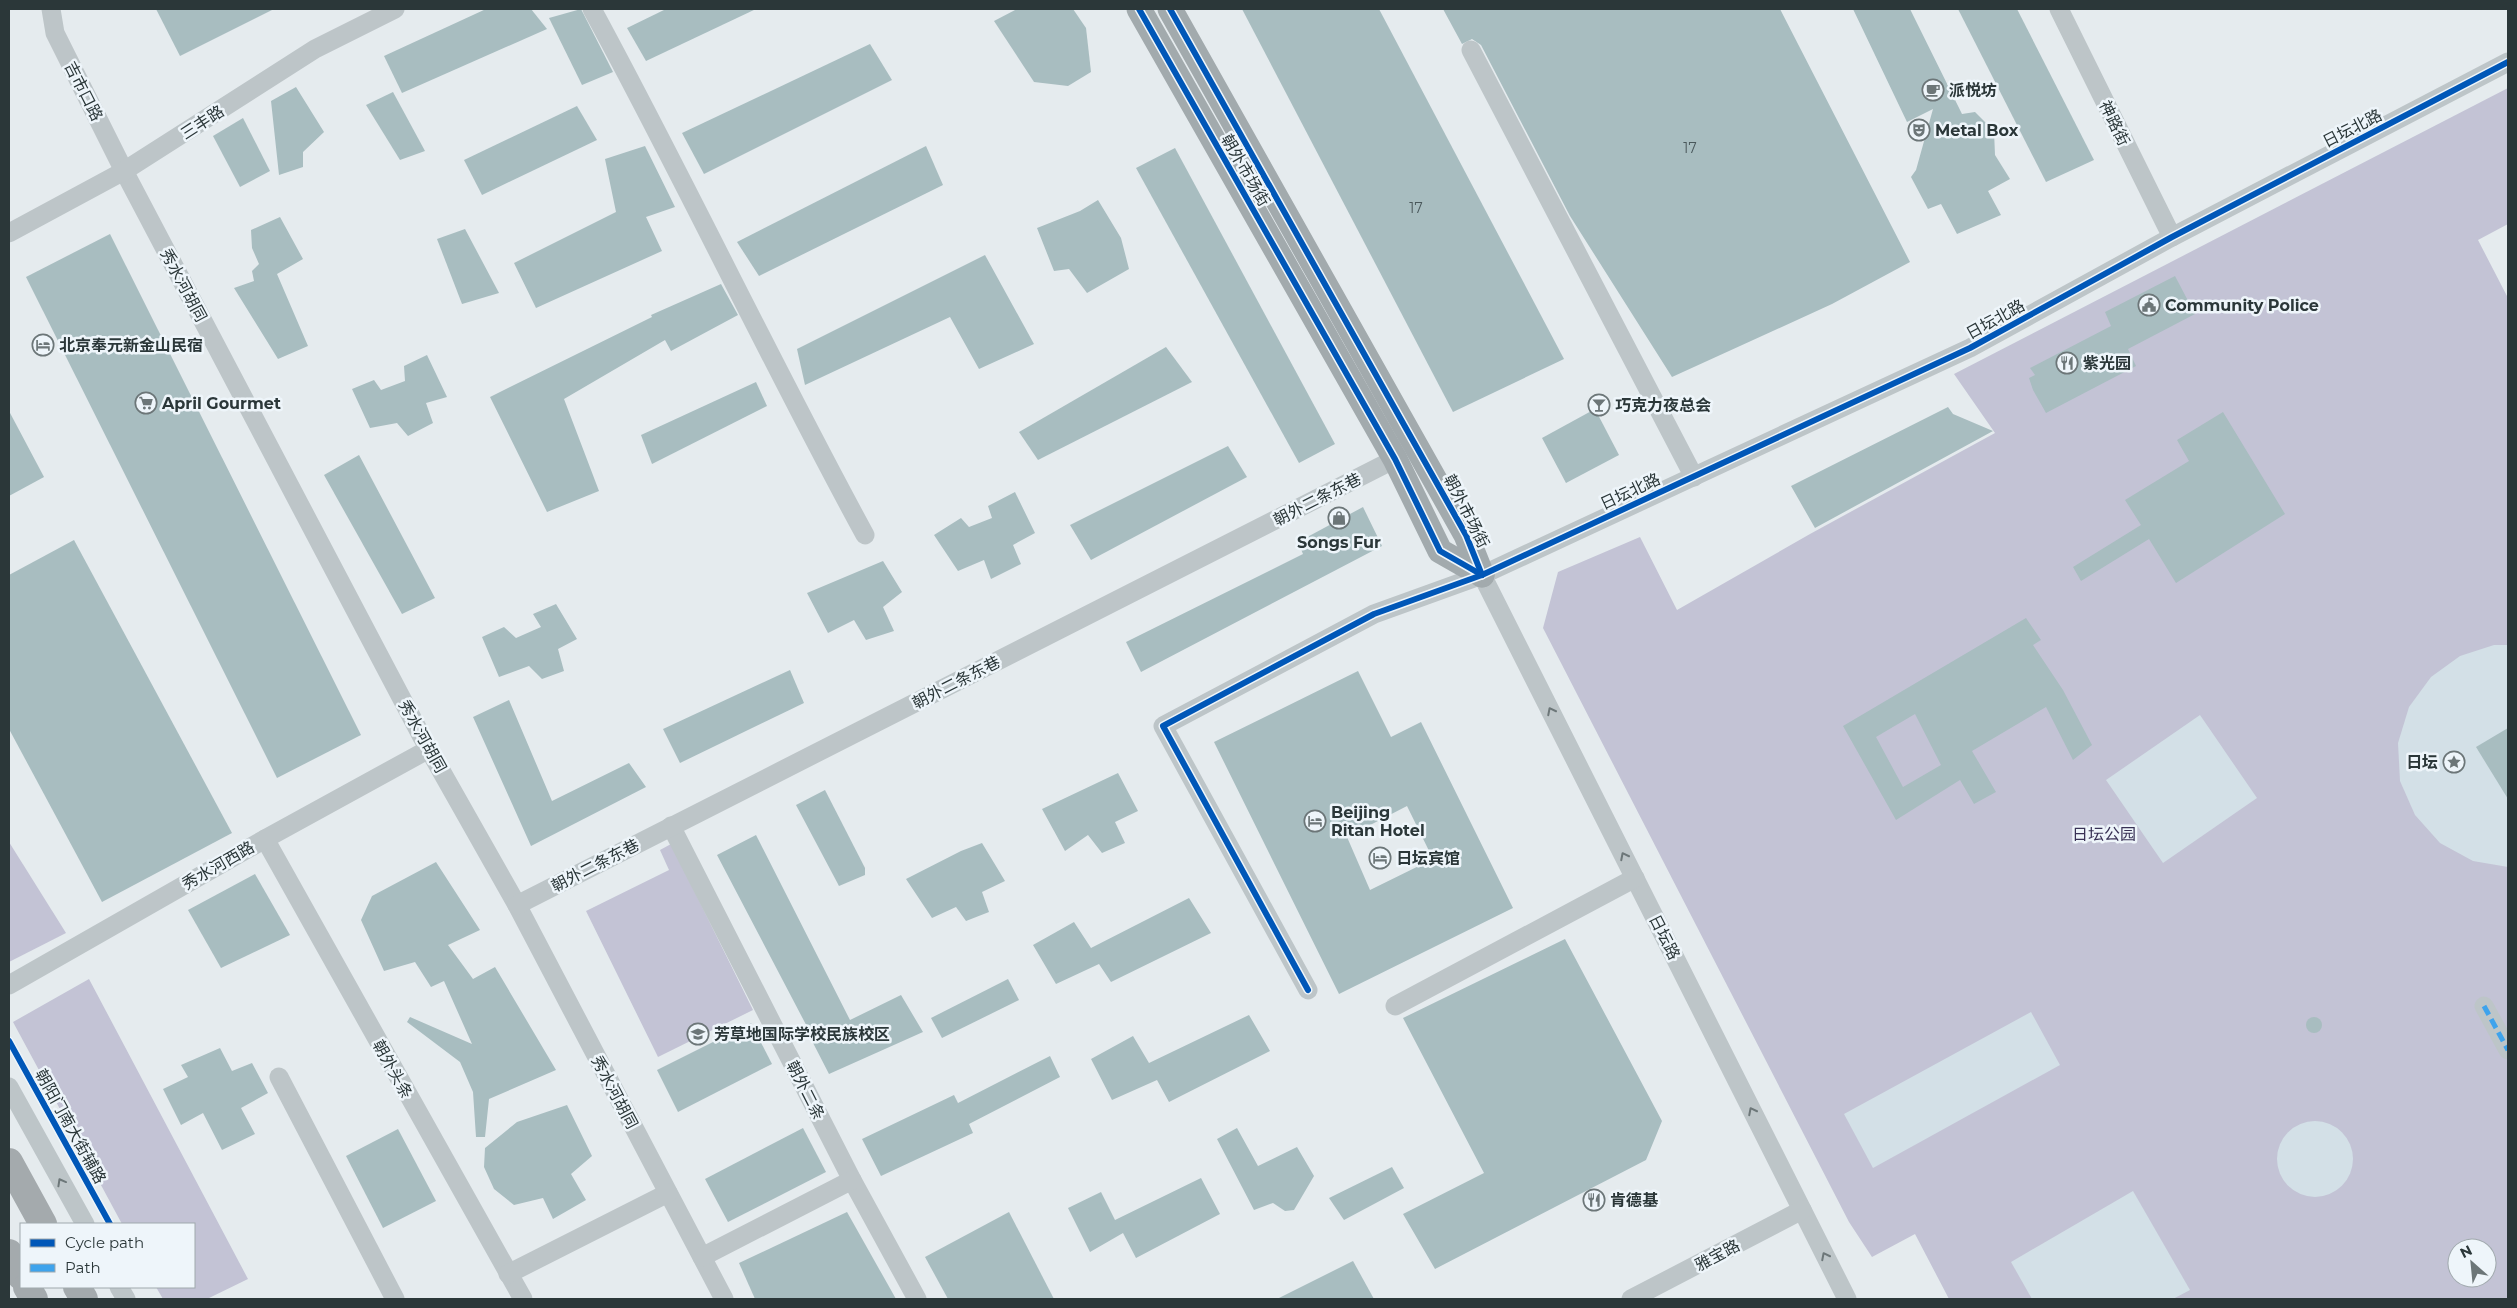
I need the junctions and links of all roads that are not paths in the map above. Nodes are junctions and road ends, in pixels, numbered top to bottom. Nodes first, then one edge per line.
1 (51, 9) edge
2 (395, 9) edge
3 (592, 9) edge
4 (1139, 9) edge
5 (1170, 9) edge
6 (2059, 9) edge
7 (1471, 50) dead end
8 (2508, 62) edge
9 (124, 171) junction
10 (9, 233) edge
11 (2172, 237) junction
12 (1395, 459) junction
13 (1694, 477) junction
14 (865, 535) dead end
15 (1482, 575) junction
16 (429, 749) junction
17 (672, 826) junction
18 (265, 839) junction
19 (1635, 878) junction
20 (517, 905) junction
21 (9, 986) edge
22 (1308, 990) dead end
23 (1395, 1006) dead end
24 (2484, 1006) dead end
25 (2508, 1050) edge
26 (280, 1077) dead end
27 (9, 1087) edge
28 (9, 1162) edge
29 (852, 1180) junction
30 (668, 1192) junction
31 (1802, 1210) junction
32 (42, 1223) edge
33 (84, 1223) edge
34 (9, 1253) edge
35 (702, 1257) junction
36 (20, 1274) edge
37 (508, 1274) junction
38 (78, 1288) edge
39 (120, 1288) edge
40 (84, 1299) edge
41 (126, 1299) edge
42 (395, 1299) edge
43 (522, 1299) edge
44 (724, 1299) edge
45 (917, 1299) edge
46 (1631, 1299) edge
47 (1847, 1299) edge

1 - 9 street, 吉市口路
2 - 9 street, 三丰路
3 - 14 street
4 - 12 main road, 朝外市场街
5 - 15 main road, 朝外市场街
6 - 11 street, 神路街
7 - 13 street
8 - 11 street, 日坛北路
9 - 10 street, 三丰路
9 - 16 street, 秀水河胡同
11 - 13 street, 日坛北路
12 - 15 main road, 朝外市场街
12 - 17 street, 朝外二条东巷
13 - 15 street, 日坛北路
19 -> 15 street, 日坛路
15 - 22 street, 日坛北路
16 - 18 street, 秀水河西路
16 - 20 street, 秀水河胡同
17 - 20 street, 朝外二条东巷
17 - 29 street, 朝外二条
18 - 21 street, 秀水河西路
18 - 37 street, 朝外头条
19 - 23 street
31 -> 19 street, 日坛路
20 - 30 street, 秀水河胡同
24 - 25 street
26 - 42 street
33 -> 27 street
28 - 32 highway
29 - 35 street
29 - 45 street, 朝外二条
30 - 35 street, 秀水河胡同
30 - 37 street
31 - 46 street, 雅宝路
47 -> 31 street, 日坛路
34 - 36 highway
35 - 44 street, 秀水河胡同
37 - 43 street, 朝外头条
38 - 40 highway
39 - 41 street

